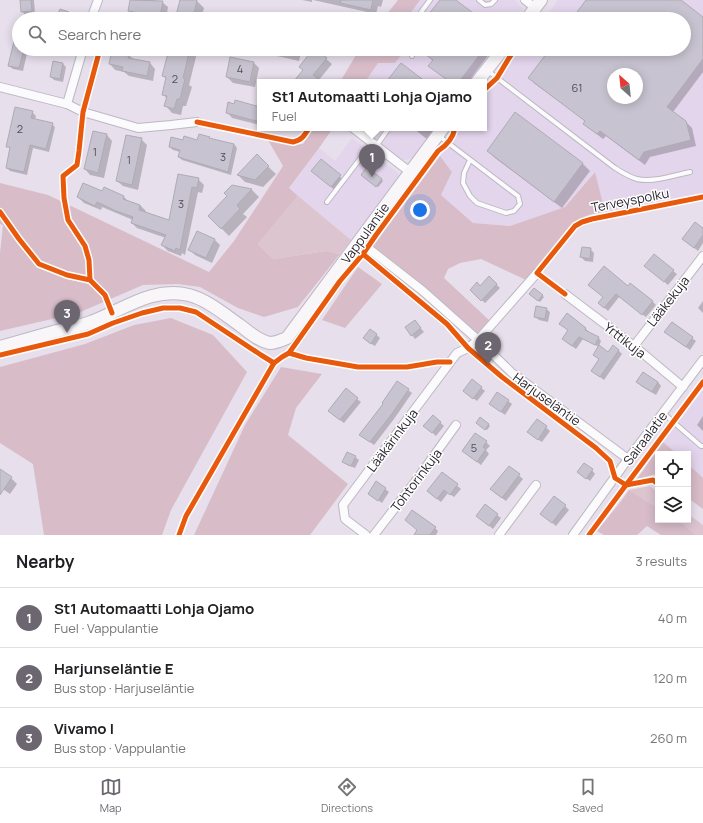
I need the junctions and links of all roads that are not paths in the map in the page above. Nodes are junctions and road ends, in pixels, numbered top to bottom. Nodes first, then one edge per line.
1 (98, 0) edge
2 (430, 0) edge
3 (479, 0) edge
4 (495, 0) edge
5 (525, 0) edge
6 (538, 4) edge
7 (94, 12) edge
8 (421, 12) edge
9 (81, 56) edge
10 (497, 56) edge
11 (486, 69) junction
12 (479, 79) edge
13 (0, 87) edge
14 (67, 104) junction
15 (197, 122) dead end
16 (359, 131) edge
17 (386, 131) edge
18 (440, 131) edge
19 (374, 144) junction
20 (470, 160) junction
21 (410, 172) junction
22 (690, 172) dead end
23 (327, 202) dead end
24 (359, 241) junction
25 (703, 256) edge
26 (537, 273) dead end
27 (565, 294) dead end
28 (478, 340) junction
29 (634, 346) junction
30 (0, 347) edge
31 (703, 360) edge
32 (683, 386) junction
33 (663, 413) junction
34 (456, 425) dead end
35 (703, 446) edge
36 (628, 459) junction
37 (536, 485) dead end
38 (366, 535) edge
39 (374, 535) edge
40 (499, 535) edge
41 (573, 535) edge

1 - 7 street
2 - 8 lane
3 - 4 lane
5 - 6 street
9 - 14 street
10 - 11 street
11 - 12 street
11 - 22 lane
13 - 14 street
14 - 15 street
16 - 19 street
17 - 19 lane
18 - 20 lane
18 - 21 street, Vappulantie
19 - 21 street
19 - 23 lane
20 - 20 lane
21 - 24 street, Vappulantie
24 - 28 street, Harjuseläntie
24 - 30 street, Vappulantie
25 - 29 street, Lääkekuja
26 - 28 street
27 - 29 street, Yrttikuja
28 - 36 street, Harjuseläntie
28 - 38 street, Lääkärinkuja
29 - 32 street, Yrttikuja
31 - 32 street, Sairaalatie
32 - 33 street, Sairaalatie
33 - 35 lane
33 - 36 street, Sairaalatie
34 - 39 street, Tohtorinkuja
36 - 41 street, Sairaalatie
37 - 40 street

